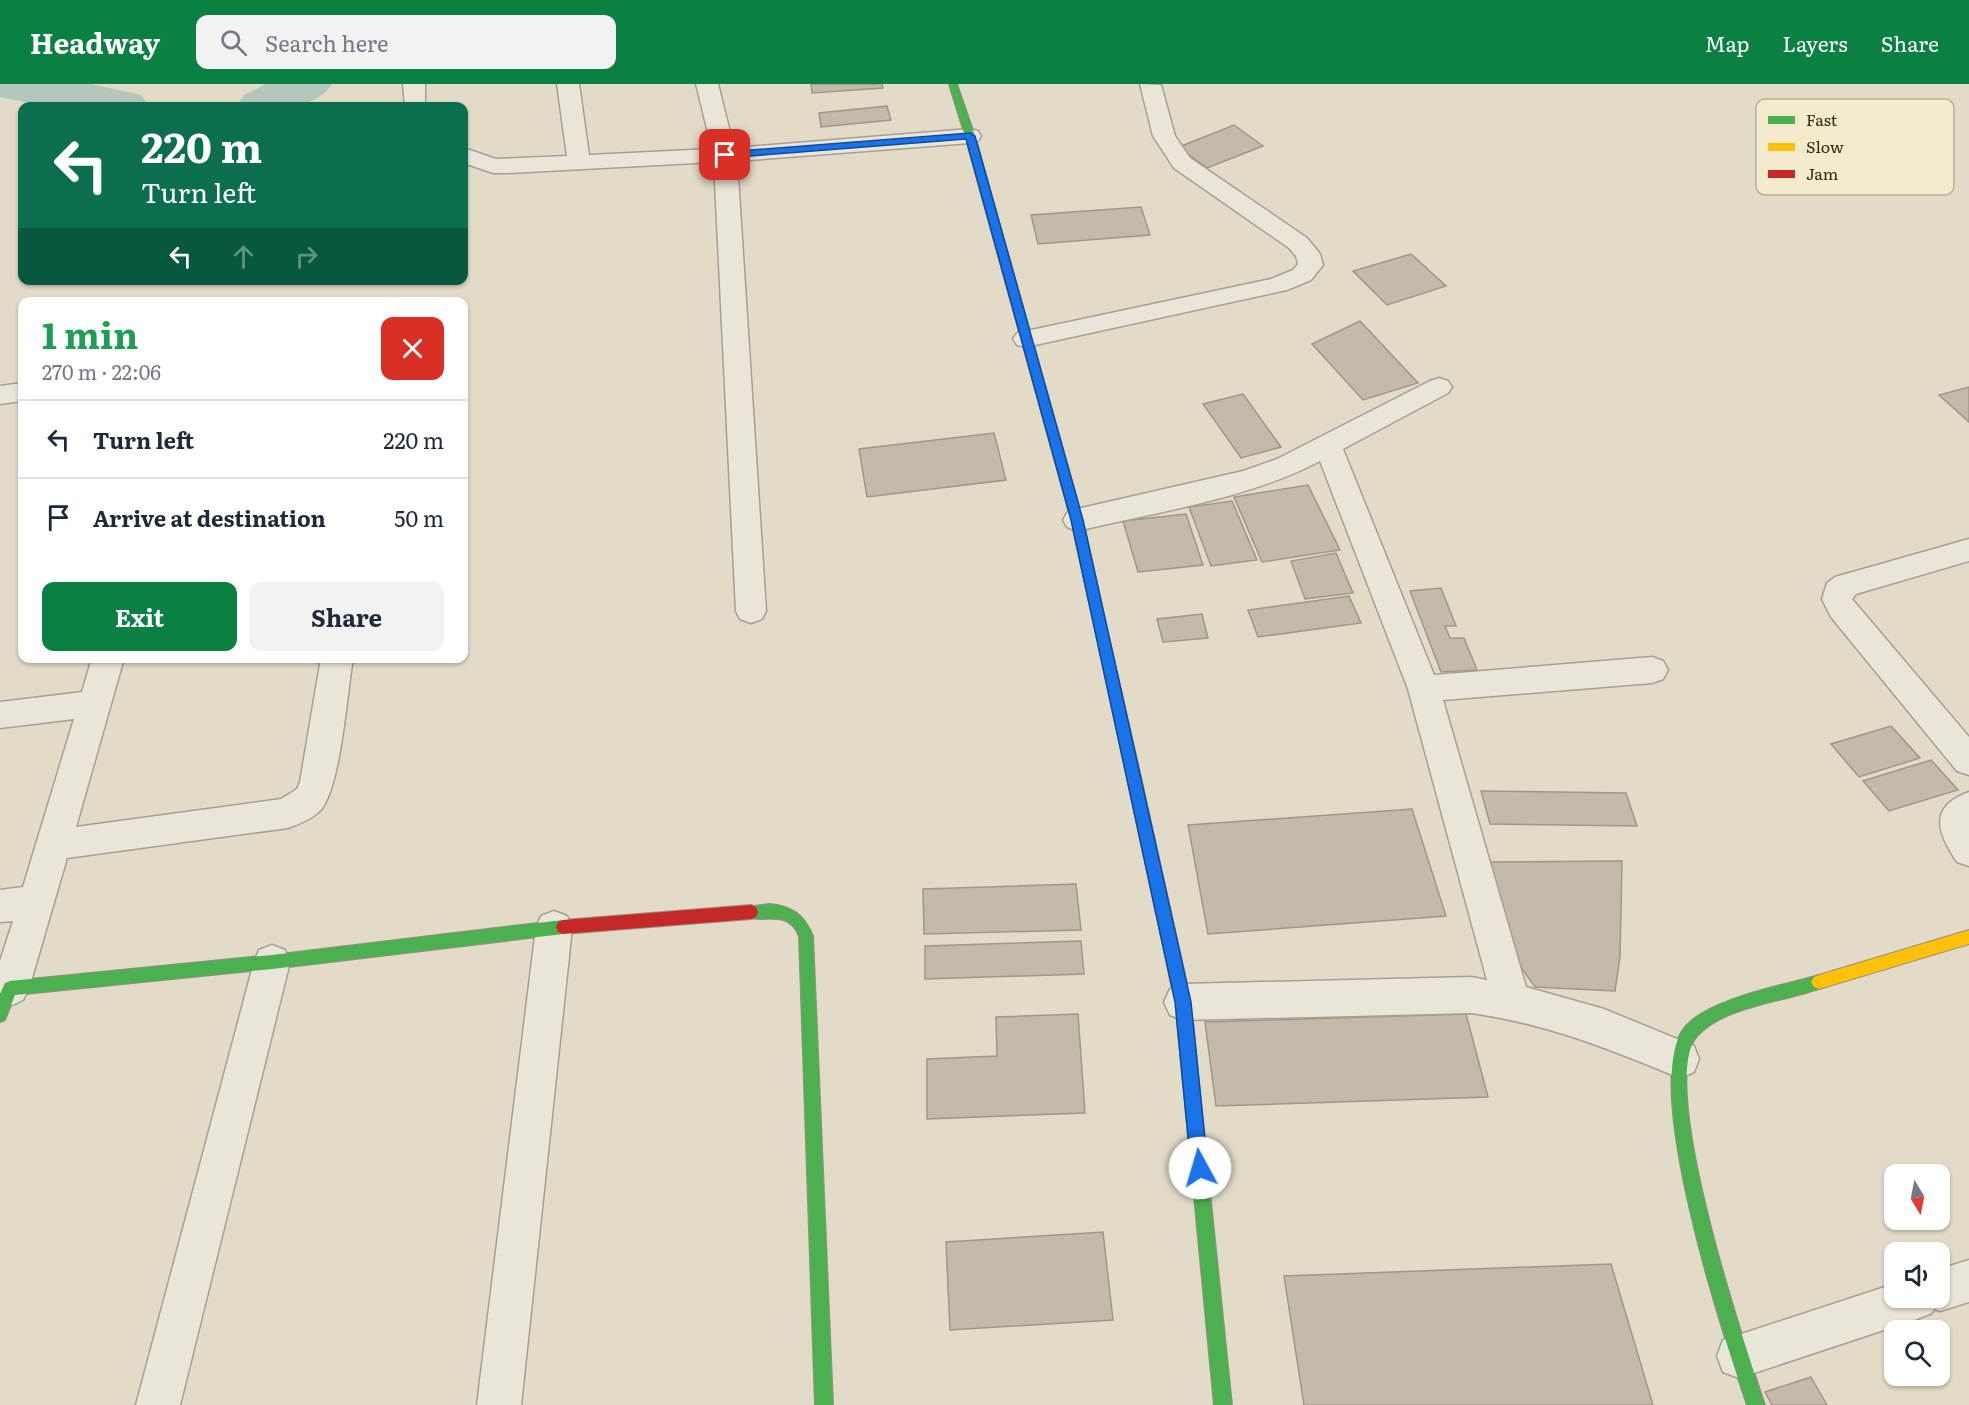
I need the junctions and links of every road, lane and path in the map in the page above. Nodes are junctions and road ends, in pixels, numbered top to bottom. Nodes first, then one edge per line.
1 (414, 84) edge
2 (568, 84) edge
3 (707, 84) edge
4 (953, 84) edge
5 (1150, 85) edge
6 (415, 102) edge
7 (970, 136) junction
8 (725, 155) junction
9 (468, 157) edge
10 (579, 163) junction
11 (1026, 339) junction
12 (1439, 387) dead end
13 (18, 393) edge
14 (0, 395) edge
15 (1328, 446) junction
16 (1077, 520) junction
17 (1969, 550) edge
18 (751, 611) dead end
19 (107, 663) edge
20 (336, 663) edge
21 (1652, 670) dead end
22 (1424, 689) junction
23 (95, 703) junction
24 (0, 715) edge
25 (1969, 761) edge
26 (1969, 807) edge
27 (54, 845) junction
28 (1969, 851) edge
29 (36, 902) junction
30 (0, 906) edge
31 (554, 928) junction
32 (1969, 937) edge
33 (272, 962) junction
34 (1511, 999) junction
35 (5, 1001) edge
36 (1183, 1002) junction
37 (1680, 1059) junction
38 (1969, 1281) edge
39 (1950, 1287) edge
40 (1886, 1308) edge
41 (1739, 1356) junction
42 (158, 1405) edge
43 (499, 1405) edge
44 (824, 1405) edge
45 (1223, 1405) edge
46 (1756, 1405) edge

1 - 6 street
2 - 10 street
3 - 8 street
4 - 7 main road
5 - 11 street
7 - 8 street
7 - 11 main road
8 - 10 street
8 - 18 street
9 - 10 street
11 - 16 main road
12 - 15 street
13 - 14 street
15 - 16 street
15 - 22 street
16 - 36 main road
17 - 25 street
19 - 23 street
20 - 27 street
21 - 22 street
22 - 34 street
23 - 24 street
23 - 27 street
26 - 28 street
27 - 29 street
29 - 30 street
29 - 35 street
31 - 33 main road
31 - 43 street
31 - 44 main road
32 - 37 main road
33 - 35 main road
33 - 42 street
34 - 36 street
34 - 37 street
36 - 45 main road
37 - 41 main road
38 - 39 street
40 - 41 street
41 - 46 main road

